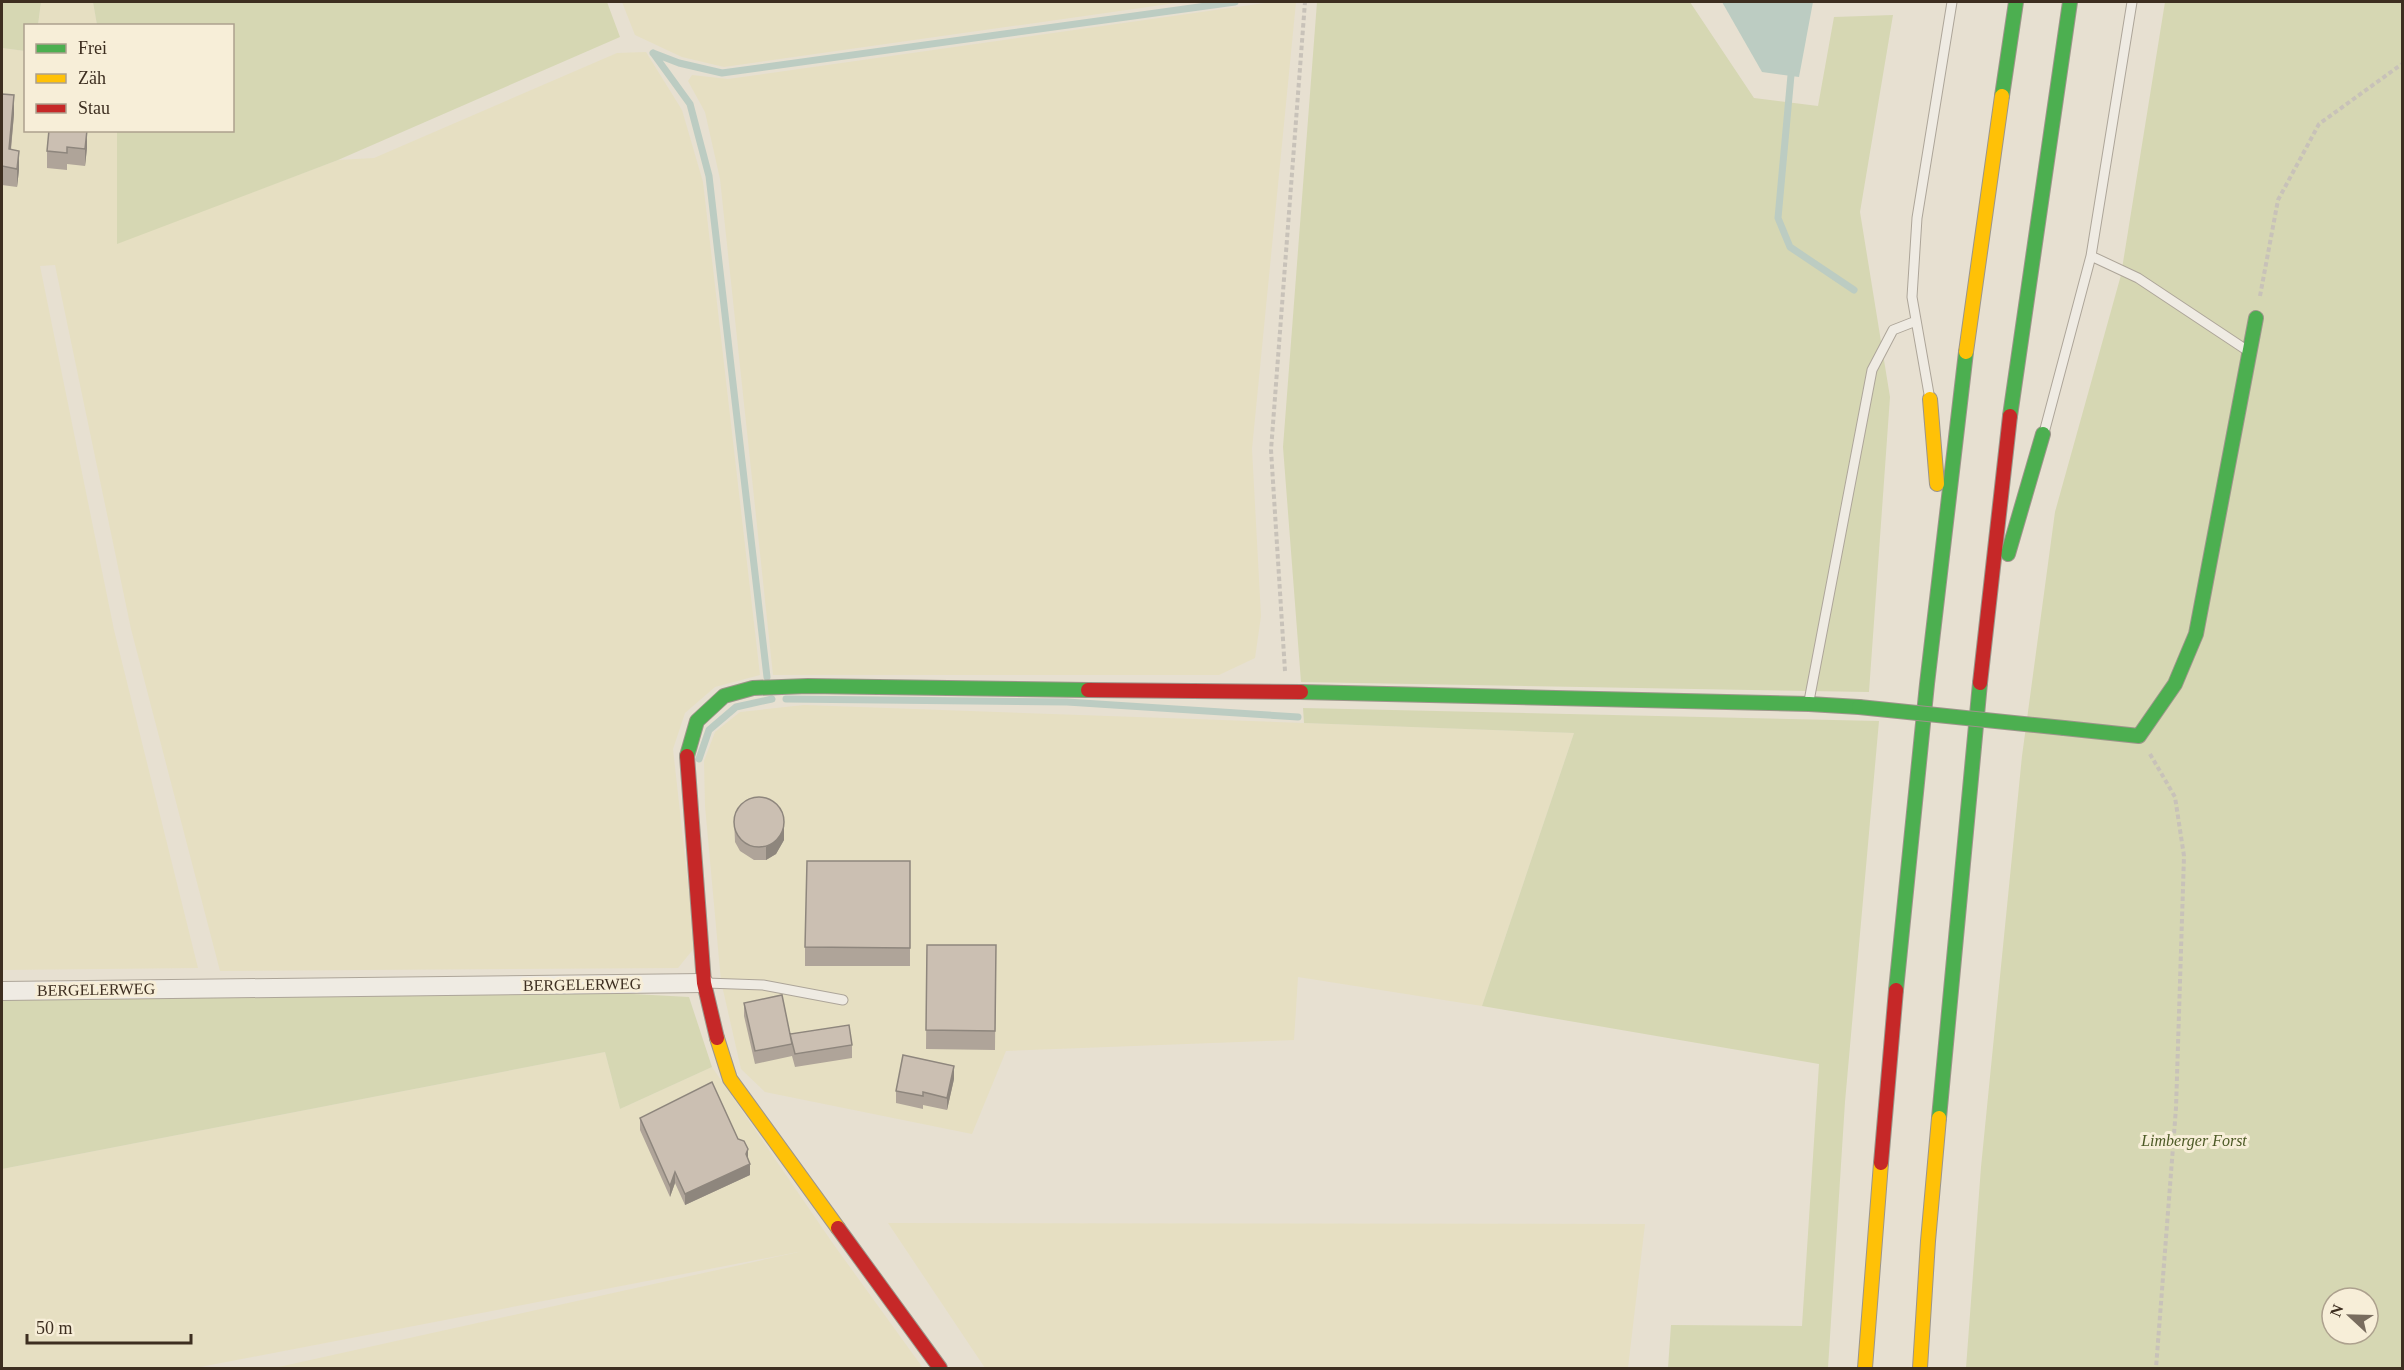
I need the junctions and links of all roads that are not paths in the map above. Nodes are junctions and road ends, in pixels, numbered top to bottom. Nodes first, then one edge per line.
1 (1952, 2) edge
2 (2016, 2) edge
3 (2070, 2) edge
4 (2132, 2) edge
5 (2091, 256) junction
6 (2256, 318) road end
7 (1916, 321) junction
8 (2250, 353) junction
9 (1930, 399) joint
10 (2043, 434) joint
11 (1942, 547) junction
12 (1985, 624) junction
13 (1809, 704) junction
14 (704, 983) junction
15 (2, 991) edge
16 (843, 1000) dead end
17 (940, 1368) edge
18 (1866, 1368) edge
19 (1920, 1368) edge

1 - 7 lane
2 - 11 main road
3 - 12 main road
4 - 5 lane
5 - 8 lane
5 - 10 lane
6 - 8 main road
7 - 9 lane
7 - 13 lane
8 - 13 main road, bridge
9 - 11 main road
10 - 12 main road
11 - 18 main road
12 - 19 main road
13 - 14 main road
14 - 15 street, BERGELERWEG
14 - 16 lane
14 - 17 main road

